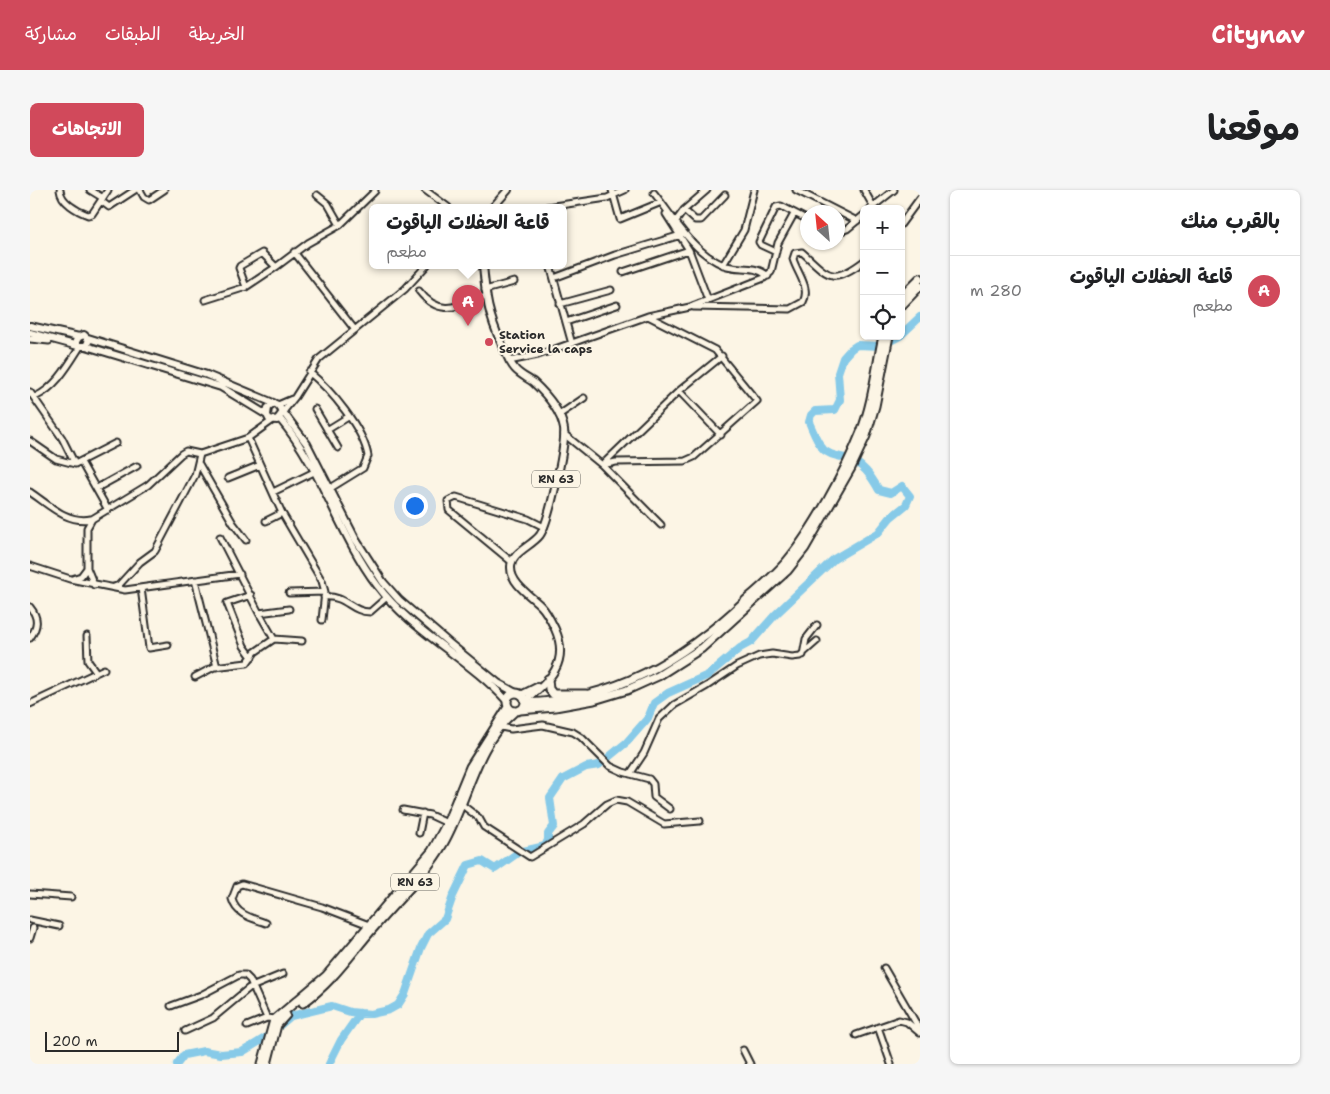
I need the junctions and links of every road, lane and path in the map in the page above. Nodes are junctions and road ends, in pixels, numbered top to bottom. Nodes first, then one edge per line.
1 (60, 190) edge
2 (90, 190) edge
3 (108, 190) edge
4 (135, 190) edge
5 (140, 190) edge
6 (164, 190) edge
7 (425, 190) edge
8 (508, 190) edge
9 (625, 190) edge
10 (707, 190) edge
11 (754, 190) edge
12 (796, 190) edge
13 (864, 190) edge
14 (894, 190) edge
15 (375, 191) dead end
16 (653, 192) edge
17 (806, 192) edge
18 (612, 193) edge
19 (316, 195) dead end
20 (725, 195) dead end
21 (920, 198) edge
22 (102, 199) junction
23 (658, 203) junction
24 (444, 204) edge
25 (496, 204) edge
26 (567, 204) edge
27 (871, 205) edge
28 (875, 205) edge
29 (684, 210) junction
30 (794, 214) junction
31 (800, 217) edge
32 (860, 218) edge
33 (905, 219) edge
34 (676, 221) junction
35 (857, 221) junction
36 (340, 225) junction
37 (845, 230) edge
38 (681, 235) junction
39 (689, 250) junction
40 (294, 252) junction
41 (776, 252) junction
42 (860, 263) edge
43 (722, 265) junction
44 (276, 267) junction
45 (423, 269) edge
46 (483, 269) edge
47 (551, 269) edge
48 (623, 272) dead end
49 (768, 276) junction
50 (554, 278) junction
51 (920, 278) edge
52 (514, 282) dead end
53 (246, 286) junction
54 (920, 286) edge
55 (611, 290) dead end
56 (419, 291) dead end
57 (486, 293) junction
58 (903, 295) edge
59 (205, 300) dead end
60 (708, 300) junction
61 (905, 302) edge
62 (560, 304) junction
63 (617, 304) dead end
64 (690, 307) junction
65 (648, 316) junction
66 (566, 322) junction
67 (30, 326) edge
68 (355, 330) junction
69 (30, 333) edge
70 (79, 336) junction
71 (88, 338) junction
72 (30, 339) edge
73 (882, 340) edge
74 (888, 340) edge
75 (572, 344) junction
76 (81, 346) junction
77 (722, 356) junction
78 (509, 361) junction
79 (309, 372) junction
80 (680, 391) junction
81 (30, 392) edge
82 (35, 397) junction
83 (295, 398) junction
84 (584, 398) dead end
85 (275, 405) junction
86 (315, 409) dead end
87 (282, 414) junction
88 (267, 415) junction
89 (560, 415) junction
90 (348, 417) junction
91 (273, 420) junction
92 (327, 430) junction
93 (564, 434) junction
94 (721, 435) junction
95 (248, 438) junction
96 (30, 441) edge
97 (116, 443) dead end
98 (338, 448) dead end
99 (200, 454) junction
100 (82, 462) junction
101 (75, 464) junction
102 (199, 464) junction
103 (260, 465) junction
104 (602, 465) junction
105 (137, 466) dead end
106 (848, 467) junction
107 (314, 472) junction
108 (228, 478) dead end
109 (97, 488) junction
110 (329, 489) junction
111 (30, 492) edge
112 (273, 492) junction
113 (108, 510) junction
114 (282, 513) junction
115 (92, 519) junction
116 (266, 521) dead end
117 (662, 524) dead end
118 (544, 527) junction
119 (220, 537) dead end
120 (246, 540) dead end
121 (512, 562) junction
122 (30, 566) edge
123 (87, 568) junction
124 (240, 574) junction
125 (70, 579) junction
126 (195, 580) junction
127 (94, 585) junction
128 (114, 587) junction
129 (140, 588) junction
130 (289, 593) dead end
131 (324, 595) junction
132 (251, 596) junction
133 (390, 597) junction
134 (30, 607) edge
135 (289, 609) dead end
136 (259, 613) junction
137 (322, 620) dead end
138 (817, 625) dead end
139 (88, 636) dead end
140 (30, 638) edge
141 (274, 640) junction
142 (302, 641) dead end
143 (816, 641) dead end
144 (168, 645) dead end
145 (803, 655) junction
146 (252, 657) junction
147 (217, 667) junction
148 (104, 669) dead end
149 (96, 672) junction
150 (194, 678) dead end
151 (546, 681) junction
152 (589, 696) junction
153 (521, 698) junction
154 (30, 704) edge
155 (507, 704) junction
156 (518, 711) junction
157 (501, 726) junction
158 (630, 774) junction
159 (461, 804) junction
160 (670, 809) dead end
161 (403, 810) dead end
162 (423, 813) junction
163 (700, 821) dead end
164 (447, 823) junction
165 (419, 833) dead end
166 (30, 894) edge
167 (71, 897) dead end
168 (30, 920) edge
169 (266, 923) dead end
170 (370, 925) junction
171 (59, 926) dead end
172 (33, 928) dead end
173 (30, 938) edge
174 (884, 968) dead end
175 (283, 974) dead end
176 (253, 986) junction
177 (170, 1006) dead end
178 (273, 1021) junction
179 (247, 1026) dead end
180 (878, 1027) junction
181 (184, 1031) dead end
182 (920, 1031) edge
183 (856, 1035) dead end
184 (270, 1041) junction
185 (743, 1050) dead end
186 (262, 1064) edge
187 (267, 1064) edge
188 (750, 1064) edge
189 (891, 1064) edge

1 - 22 street
2 - 22 street
3 - 22 street
4 - 22 street
5 - 6 street
7 - 24 street
8 - 25 main road
9 - 18 street
10 - 29 street
11 - 43 street
12 - 17 street
13 - 27 street
14 - 28 street
15 - 36 street
16 - 23 street
16 - 34 street
17 - 35 street
18 - 23 street
18 - 26 street
19 - 36 street
20 - 29 street
21 - 33 street
23 - 38 street
29 - 34 street
30 - 31 street
30 - 41 street
30 - 41 street
32 - 35 street
34 - 43 street
35 - 37 street
36 - 40 street
38 - 39 street
38 - 50 street
39 - 48 street
39 - 60 street
40 - 44 street
40 - 68 street
41 - 49 street
42 - 64 street
43 - 49 street
44 - 53 street
44 - 53 street
45 - 68 street
46 - 57 main road, RN 63
47 - 50 street
49 - 60 street
50 - 62 street
51 - 58 highway
52 - 57 street
53 - 59 street
54 - 61 highway
55 - 62 street
56 - 57 street
57 - 78 main road, RN 63
60 - 64 street
62 - 66 street
63 - 66 street
64 - 65 street
65 - 75 street
65 - 77 street
66 - 75 street
67 - 70 main road
68 - 79 street
69 - 76 main road
70 - 71 main road
70 - 76 main road
71 - 76 main road
71 - 85 main road
72 - 76 street
73 - 106 highway
74 - 106 highway
75 - 78 street
76 - 82 street
76 - 88 main road
77 - 80 street
77 - 94 street
78 - 89 main road, RN 63
79 - 83 street
79 - 90 street
80 - 94 street
80 - 104 street
81 - 82 street
82 - 101 street
83 - 85 street
83 - 87 street
84 - 89 street
85 - 87 main road
85 - 88 main road
86 - 92 street
87 - 91 main road
87 - 107 main road
87 - 110 main road
88 - 91 main road
89 - 93 main road, RN 63
90 - 92 street
90 - 110 street
91 - 95 street
92 - 98 street
93 - 104 street
93 - 118 main road, RN 63
94 - 104 street
95 - 99 street
95 - 103 street
96 - 101 street
97 - 100 street
99 - 102 street
99 - 113 street
100 - 101 street
100 - 109 street
102 - 120 street
102 - 128 street
103 - 108 street
103 - 112 street
104 - 117 street
105 - 109 street
106 - 152 highway
106 - 156 highway
107 - 112 street
107 - 133 main road
109 - 113 street
110 - 133 main road
111 - 115 street
112 - 114 street
113 - 115 street
114 - 116 street
114 - 131 street
115 - 123 street
118 - 121 main road, RN 63
118 - 121 street
119 - 124 street
121 - 151 main road
122 - 125 street
123 - 125 street
123 - 127 street
124 - 126 street
124 - 132 street
125 - 127 street
126 - 129 street
126 - 147 street
127 - 128 street
128 - 129 street
129 - 144 street
130 - 131 street
131 - 133 street
131 - 137 street
132 - 136 street
132 - 146 street
133 - 153 main road
133 - 155 main road
134 - 140 street
135 - 136 street
136 - 141 street
138 - 145 street
139 - 149 street
141 - 142 street
141 - 146 street
143 - 145 street
145 - 158 street
146 - 147 street
147 - 150 street
148 - 149 street
149 - 154 street
151 - 152 highway
151 - 153 main road
152 - 153 highway
153 - 155 highway
153 - 156 highway
155 - 156 highway
155 - 164 highway
156 - 157 highway, RN 63
157 - 158 street
157 - 159 highway, RN 63
158 - 160 street
159 - 163 street
159 - 178 highway, RN 63
161 - 162 street
162 - 164 street
162 - 165 street
164 - 170 highway, RN 63
166 - 167 street
168 - 171 street
169 - 170 street
170 - 178 highway, RN 63
172 - 173 street
174 - 182 street
175 - 176 street
176 - 177 street
176 - 178 street
176 - 181 street
178 - 179 street
178 - 184 highway
180 - 182 street
180 - 183 street
180 - 189 street
184 - 186 highway
184 - 187 highway
185 - 188 street

